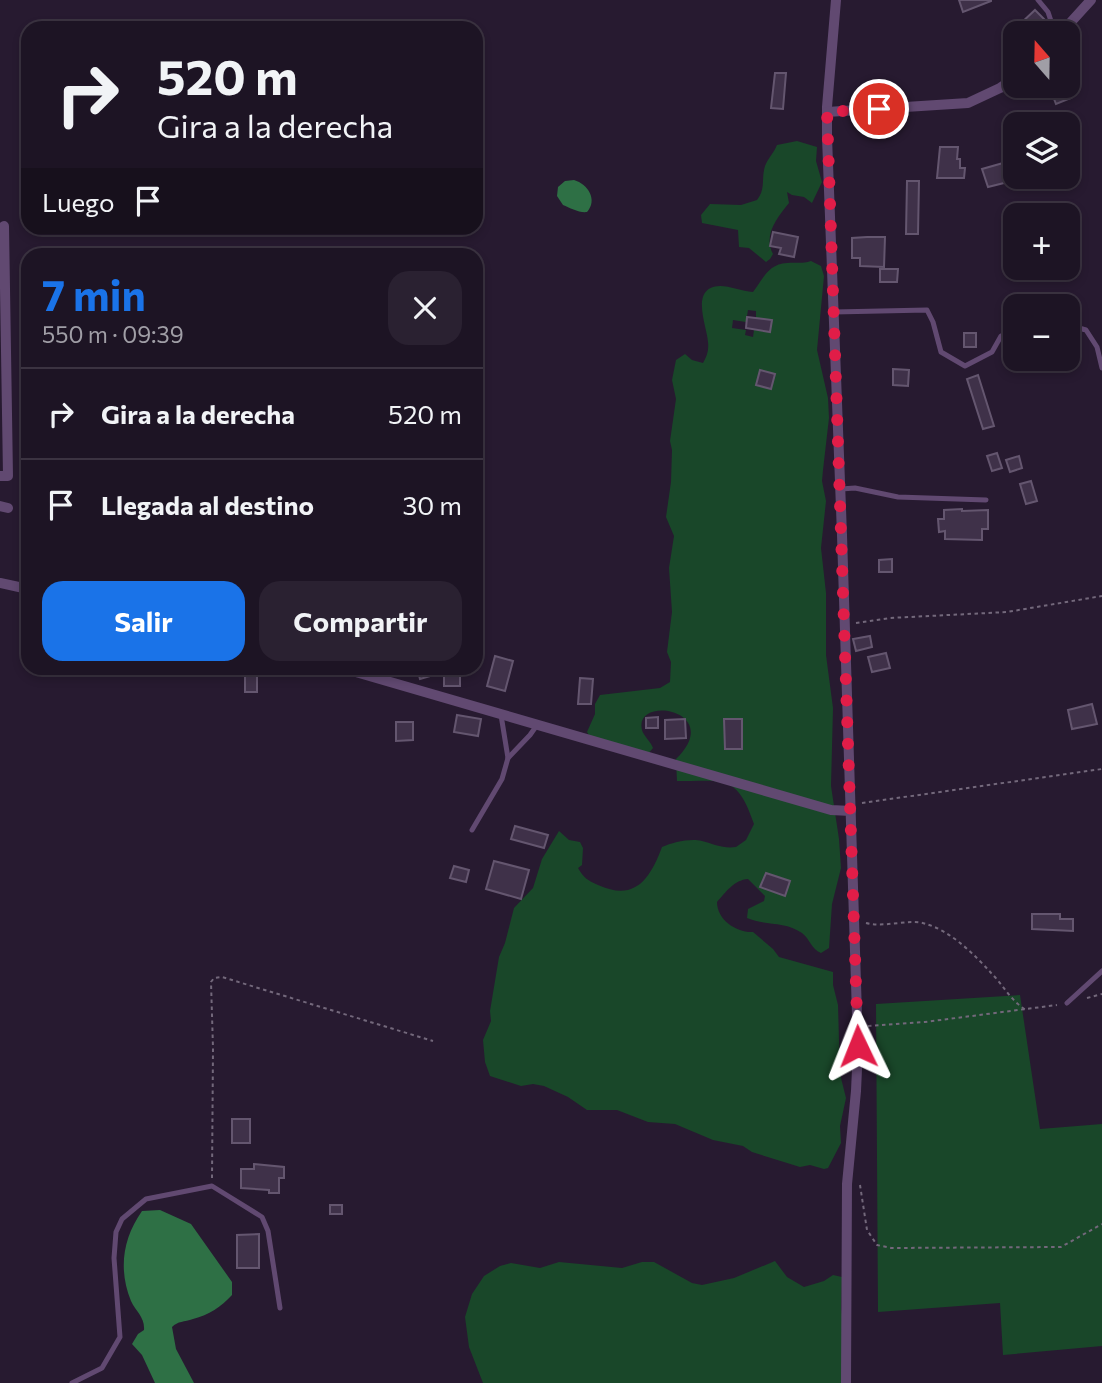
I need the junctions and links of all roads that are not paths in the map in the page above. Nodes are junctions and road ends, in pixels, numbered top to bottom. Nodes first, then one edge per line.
1 (836, 0) edge
2 (1038, 0) edge
3 (1091, 0) edge
4 (1051, 21) edge
5 (1072, 21) edge
6 (1003, 86) edge
7 (827, 112) junction
8 (4, 226) dead end
9 (834, 312) junction
10 (1080, 328) edge
11 (1003, 335) edge
12 (1102, 368) edge
13 (0, 476) edge
14 (841, 489) junction
15 (986, 500) dead end
16 (0, 583) edge
17 (21, 588) edge
18 (366, 675) edge
19 (501, 715) junction
20 (537, 725) junction
21 (508, 758) junction
22 (851, 808) junction
23 (472, 830) dead end
24 (1102, 971) edge
25 (1067, 1003) road end
26 (280, 1308) dead end
27 (72, 1383) edge
28 (846, 1383) edge

1 - 7 street
2 - 4 lane
3 - 5 street
6 - 7 street
7 - 9 street
8 - 13 street
9 - 11 lane
9 - 14 street
10 - 12 lane
14 - 15 lane
14 - 22 street
16 - 17 street
18 - 19 street
19 - 20 street
19 - 21 lane
20 - 21 lane
20 - 22 street
21 - 23 lane
22 - 28 street
24 - 25 lane
26 - 27 lane

